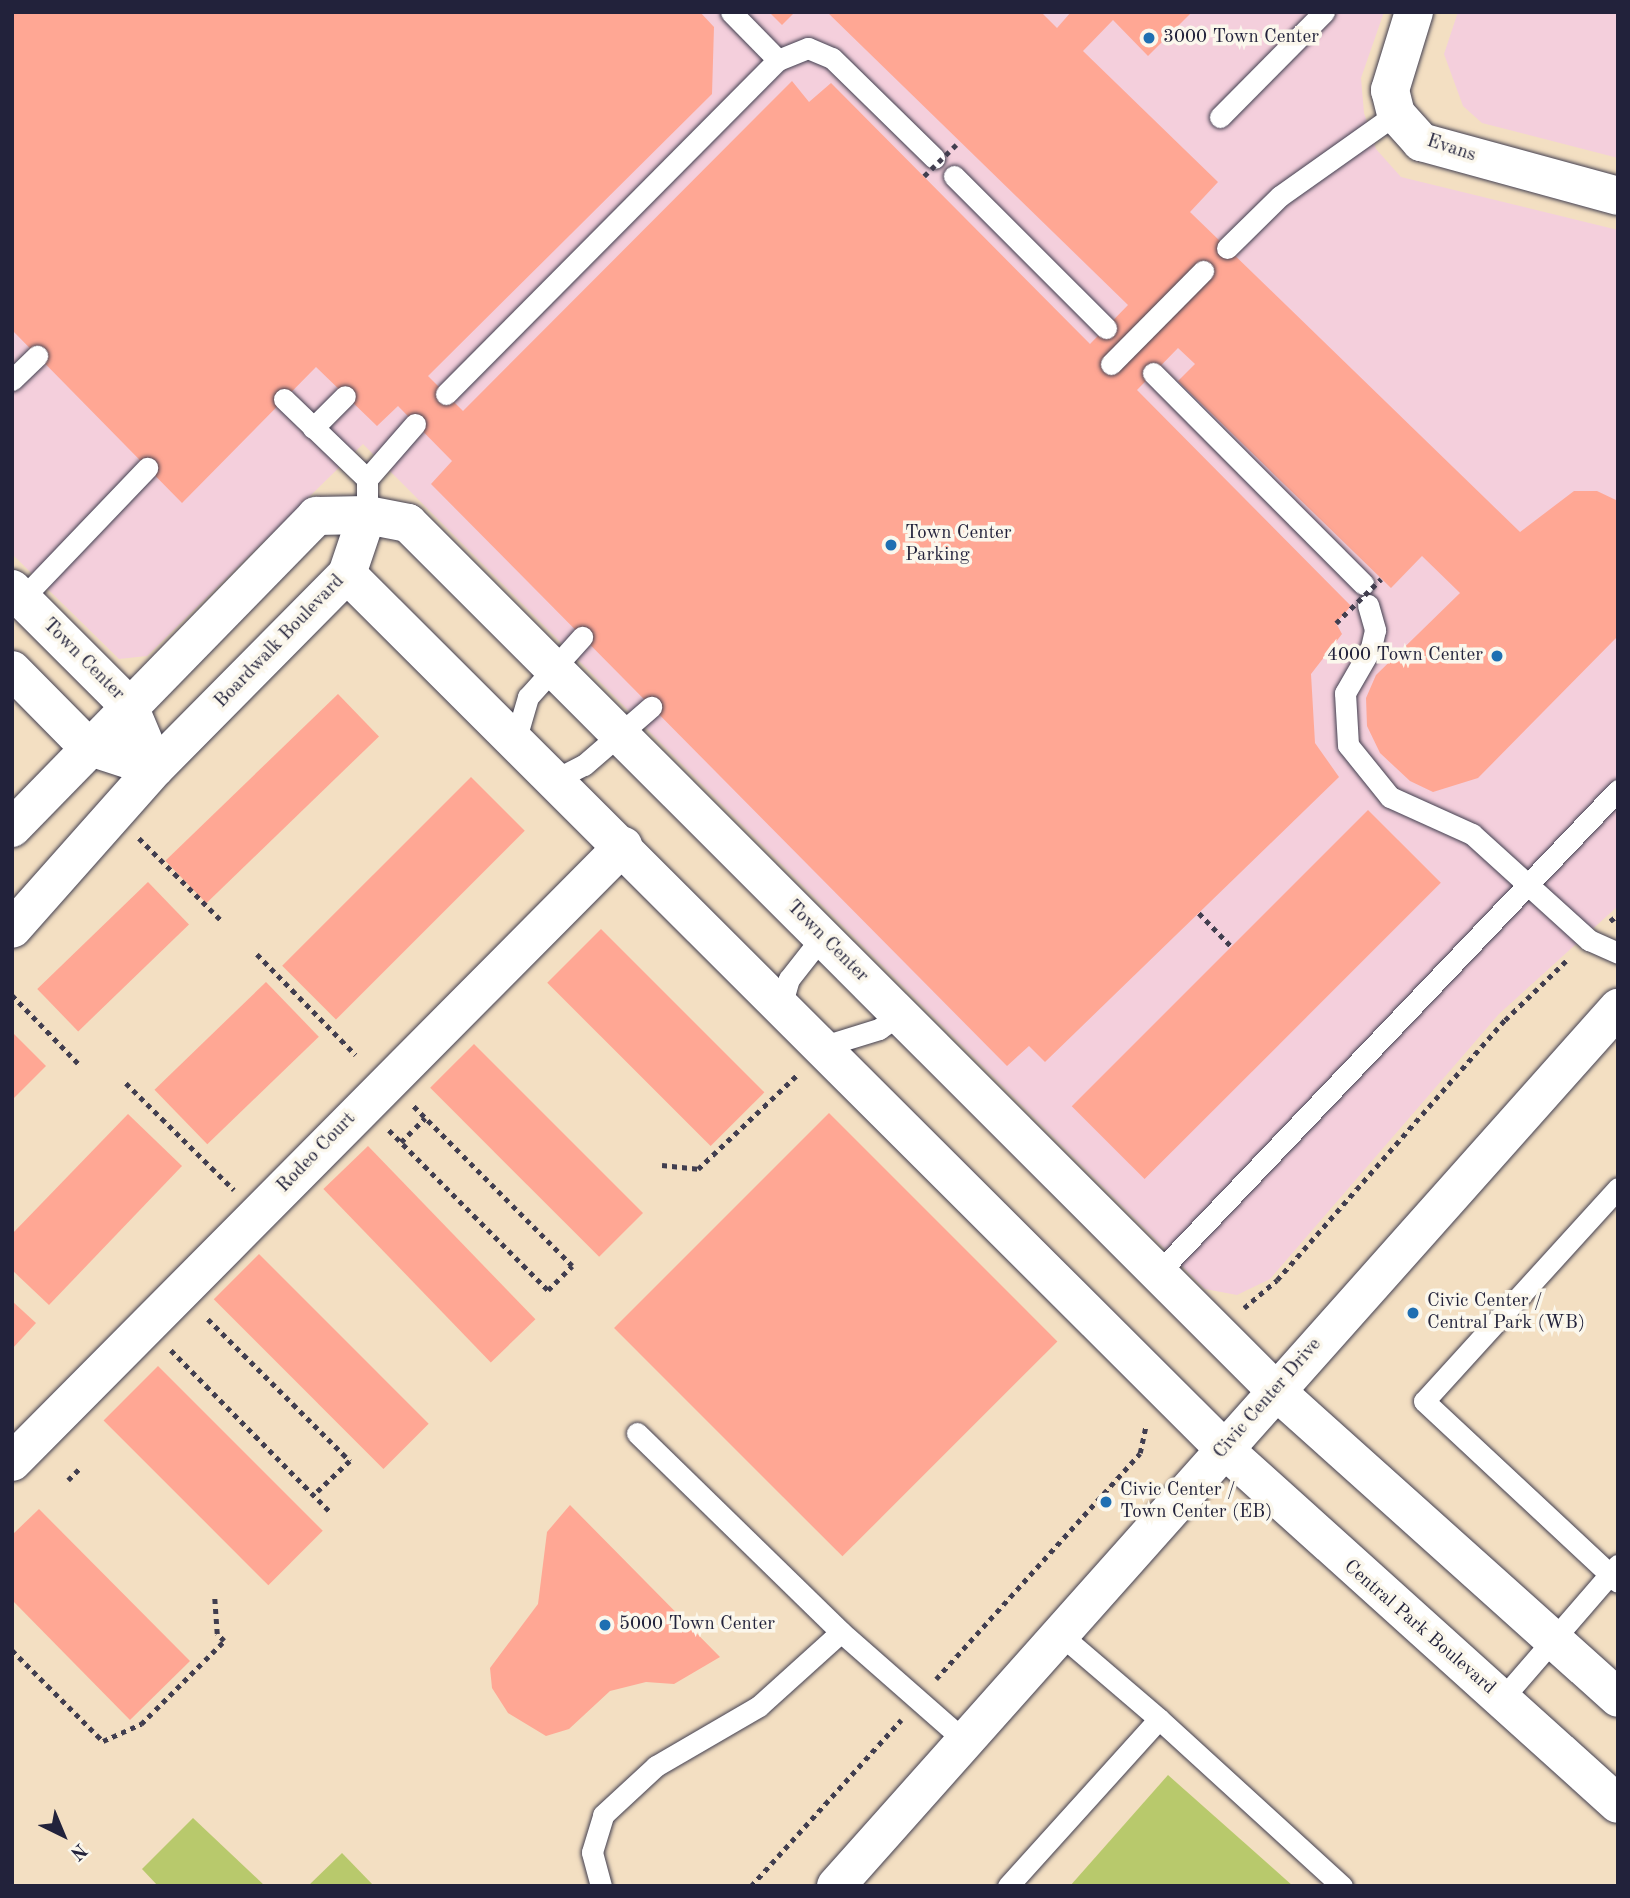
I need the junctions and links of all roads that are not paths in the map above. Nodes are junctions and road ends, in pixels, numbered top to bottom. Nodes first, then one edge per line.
1 (732, 12) edge
2 (1324, 12) edge
3 (1414, 12) edge
4 (778, 60) junction
5 (1396, 114) junction
6 (1220, 117) dead end
7 (929, 167) road end
8 (954, 176) dead end
9 (1618, 196) edge
10 (1227, 248) dead end
11 (1203, 271) dead end
12 (1106, 328) dead end
13 (37, 356) dead end
14 (1111, 364) dead end
15 (1153, 373) dead end
16 (12, 380) edge
17 (446, 394) dead end
18 (345, 396) dead end
19 (284, 399) dead end
20 (415, 424) dead end
21 (313, 428) junction
22 (147, 468) dead end
23 (367, 497) junction
24 (347, 574) junction
25 (1372, 582) road end
26 (16, 599) edge
27 (1368, 605) dead end
28 (582, 637) dead end
29 (551, 665) junction
30 (12, 670) edge
31 (129, 706) junction
32 (651, 706) dead end
33 (621, 735) junction
34 (516, 738) junction
35 (88, 746) junction
36 (155, 768) junction
37 (556, 779) junction
38 (1618, 790) edge
39 (12, 828) edge
40 (622, 846) junction
41 (1529, 888) junction
42 (12, 929) edge
43 (822, 937) junction
44 (1618, 953) edge
45 (782, 1003) junction
46 (1618, 1008) edge
47 (899, 1014) junction
48 (816, 1055) junction
49 (1618, 1188) edge
50 (1156, 1275) junction
51 (1275, 1390) junction
52 (637, 1433) dead end
53 (1224, 1449) junction
54 (12, 1462) edge
55 (1615, 1574) edge
56 (841, 1632) junction
57 (1061, 1634) junction
58 (1553, 1640) junction
59 (1618, 1698) edge
60 (1501, 1700) junction
61 (1159, 1719) junction
62 (965, 1741) junction
63 (1618, 1804) edge
64 (601, 1886) edge
65 (836, 1886) edge
66 (1008, 1886) edge
67 (1342, 1886) edge

1 - 4 lane
2 - 6 lane
3 - 5 street
4 - 7 lane
4 - 17 lane
5 - 9 street, Evans
5 - 10 lane
8 - 12 lane
11 - 14 lane
13 - 16 lane
15 - 25 lane
18 - 21 lane
19 - 21 lane
20 - 23 lane
21 - 23 lane
22 - 26 lane
23 - 24 street, Boardwalk Boulevard
23 - 29 street, Town Center
23 - 31 street
24 - 34 street
24 - 36 street, Boardwalk Boulevard
26 - 31 street, Town Center
27 - 41 lane
28 - 29 lane
29 - 33 street, Town Center
29 - 34 lane
30 - 35 street
31 - 35 street
31 - 36 street, Town Center
32 - 33 lane
33 - 37 lane
33 - 43 street, Town Center
34 - 37 street
35 - 36 street
35 - 39 street
36 - 42 street, Boardwalk Boulevard
37 - 40 street
38 - 41 lane
40 - 45 street
40 - 54 street, Rodeo Court
41 - 44 lane
41 - 50 lane
43 - 45 lane
43 - 47 street, Town Center
45 - 48 street
46 - 51 street, Civic Center Drive
47 - 48 lane
47 - 50 street, Town Center
48 - 53 street
49 - 55 lane
50 - 51 street, Town Center
51 - 53 street, Civic Center Drive
51 - 58 street
52 - 56 lane
53 - 57 street, Civic Center Drive
53 - 60 street, Central Park Boulevard
55 - 58 lane
56 - 62 lane
56 - 64 lane
57 - 61 lane
57 - 62 street, Civic Center Drive
58 - 59 street
58 - 60 lane
60 - 63 street, Central Park Boulevard
61 - 66 lane
61 - 67 lane
62 - 65 street, Civic Center Drive

